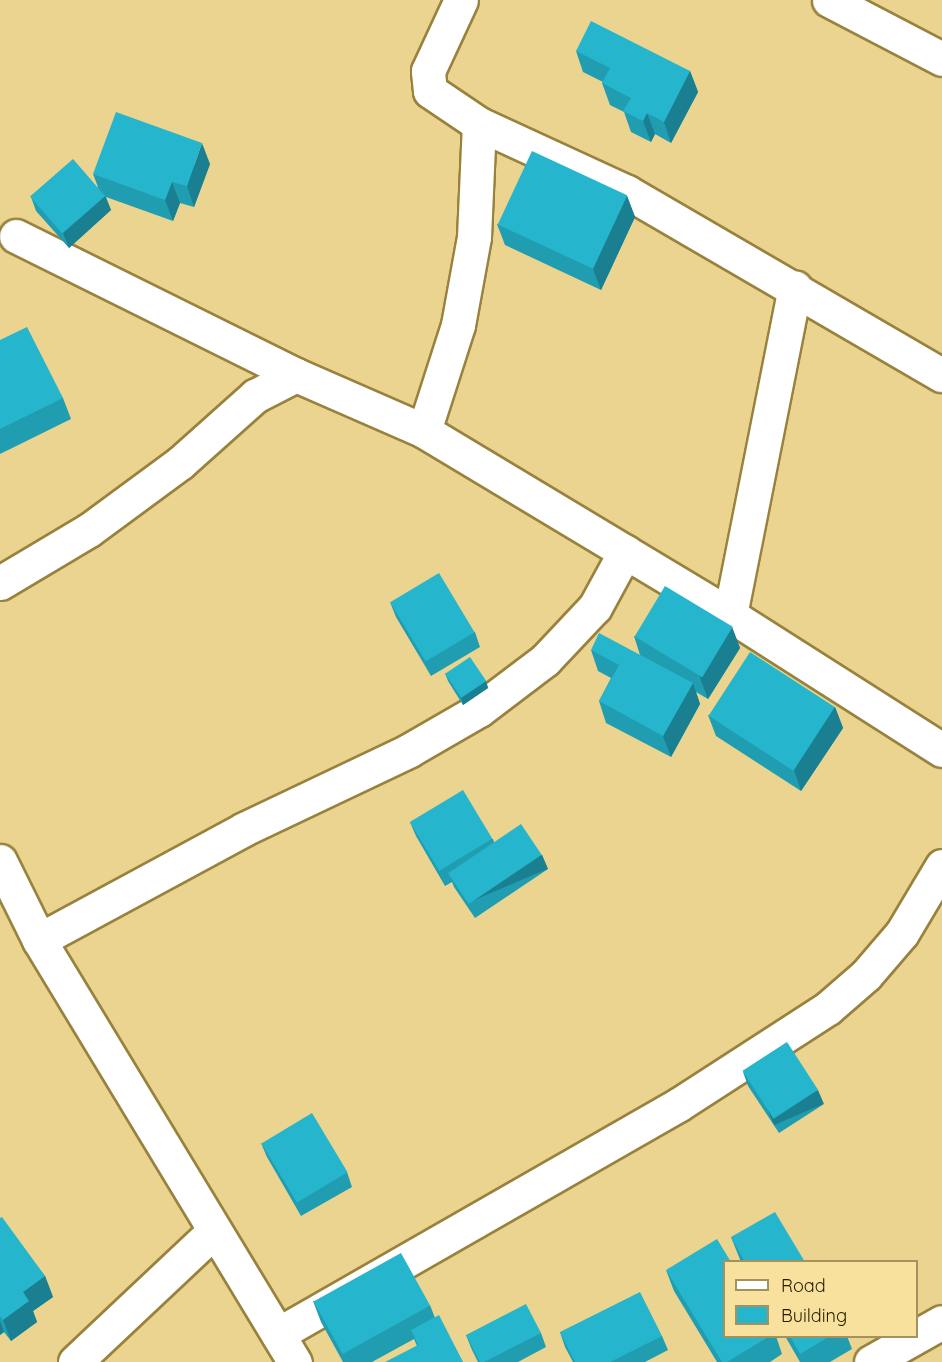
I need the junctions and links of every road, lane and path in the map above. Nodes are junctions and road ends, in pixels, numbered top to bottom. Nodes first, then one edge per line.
1 (461, 0) edge
2 (829, 0) edge
3 (942, 59) edge
4 (479, 124) junction
5 (16, 236) dead end
6 (795, 287) junction
7 (296, 375) junction
8 (942, 375) edge
9 (424, 431) junction
10 (625, 552) junction
11 (0, 583) edge
12 (730, 615) junction
13 (942, 750) edge
14 (0, 861) edge
15 (942, 866) edge
16 (39, 940) junction
17 (213, 1232) junction
18 (942, 1322) edge
19 (278, 1334) junction
20 (918, 1336) edge
21 (914, 1338) edge
22 (75, 1362) edge
23 (295, 1362) edge
24 (872, 1362) edge

1 - 4 street
2 - 3 street
4 - 6 street
4 - 9 street
5 - 7 street
6 - 8 street
6 - 12 street
7 - 9 street
7 - 11 street
9 - 10 street
10 - 12 street
10 - 16 street
12 - 13 street
14 - 16 street
15 - 19 street
16 - 17 street
17 - 19 street
17 - 22 street
18 - 20 street
19 - 23 street
21 - 24 street

